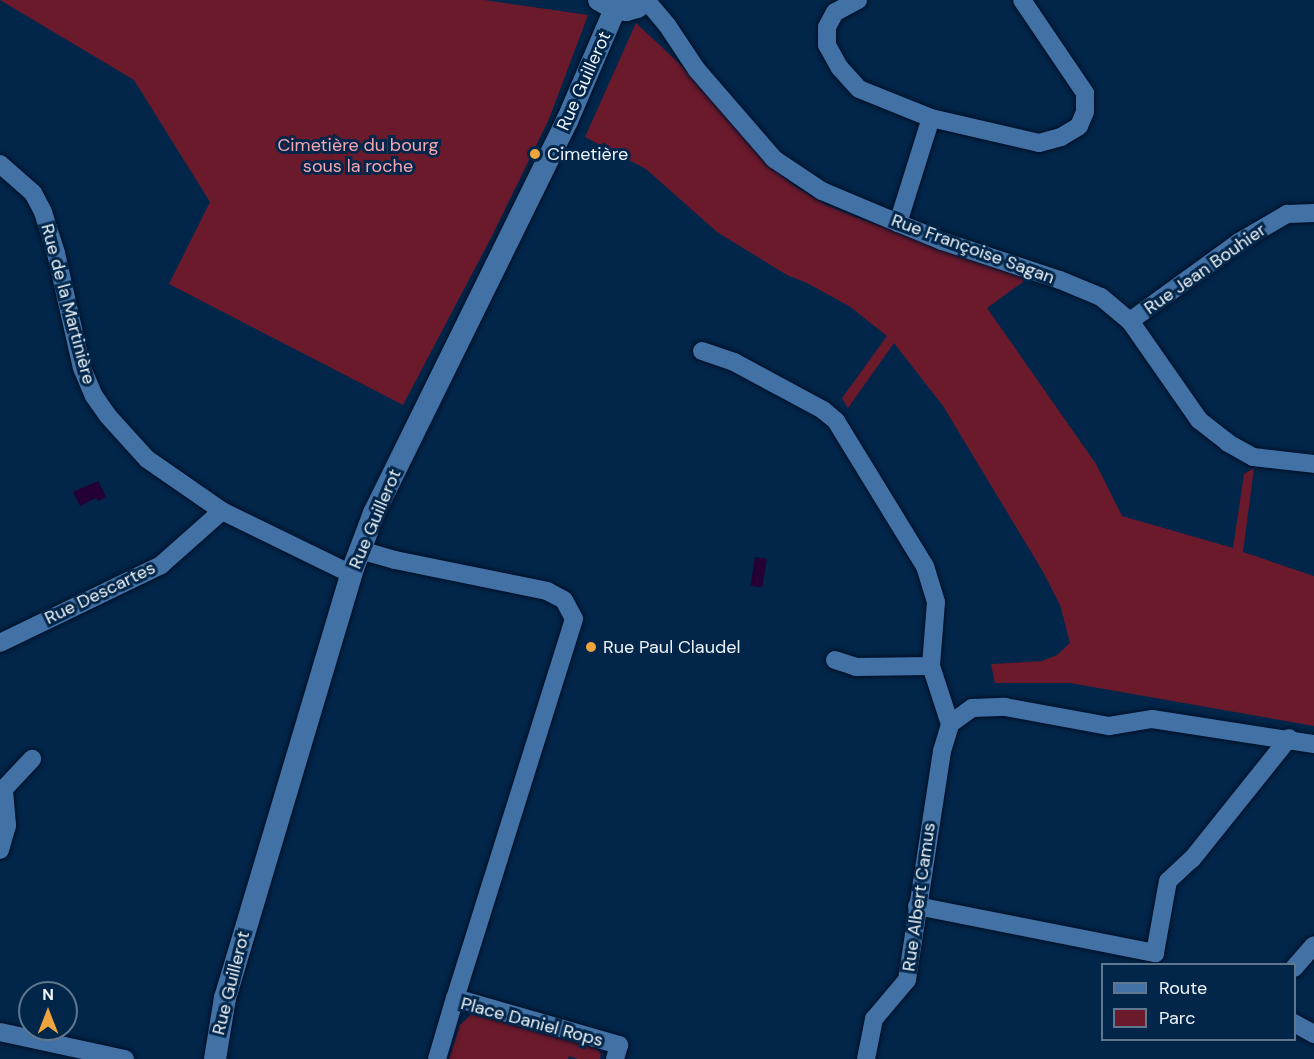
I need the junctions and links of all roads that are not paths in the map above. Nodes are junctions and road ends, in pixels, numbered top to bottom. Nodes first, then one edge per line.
1 (646, 0) edge
2 (858, 0) edge
3 (1022, 0) edge
4 (607, 5) edge
5 (931, 118) junction
6 (0, 164) edge
7 (1314, 213) edge
8 (898, 223) junction
9 (1130, 321) junction
10 (702, 351) dead end
11 (1314, 464) edge
12 (222, 511) junction
13 (360, 550) junction
14 (351, 574) junction
15 (0, 642) edge
16 (835, 660) dead end
17 (931, 666) junction
18 (950, 724) junction
19 (1289, 738) junction
20 (1314, 744) edge
21 (32, 759) dead end
22 (2, 791) edge
23 (0, 850) edge
24 (917, 906) junction
25 (1314, 945) edge
26 (1160, 959) edge
27 (1296, 966) edge
28 (455, 998) junction
29 (1296, 1024) edge
30 (0, 1032) edge
31 (1314, 1034) edge
32 (61, 1053) edge
33 (125, 1059) edge
34 (215, 1059) edge
35 (437, 1059) edge
36 (615, 1059) edge
37 (867, 1059) edge

1 - 4 street
1 - 8 street, Rue Françoise Sagan
2 - 5 street
3 - 5 street
4 - 13 street, Rue Guillerot
5 - 8 street
6 - 12 street, Rue de la Martinière
7 - 9 street, Rue Jean Bouhier
8 - 9 street, Rue Françoise Sagan
9 - 11 street, Rue Françoise Sagan
10 - 17 street
12 - 14 street, Rue de la Martinière
12 - 15 street, Rue Descartes
13 - 14 street, Rue Guillerot
13 - 28 street
14 - 34 street, Rue Guillerot
16 - 17 street
17 - 18 street
18 - 19 street
18 - 24 street, Rue Albert Camus
19 - 20 street
19 - 26 street
21 - 22 street
22 - 23 street
24 - 26 street
24 - 37 street, Rue Albert Camus
25 - 27 street
28 - 35 street, Place Daniel Rops
28 - 36 street, Place Daniel Rops
29 - 31 street
30 - 32 street
32 - 33 street

